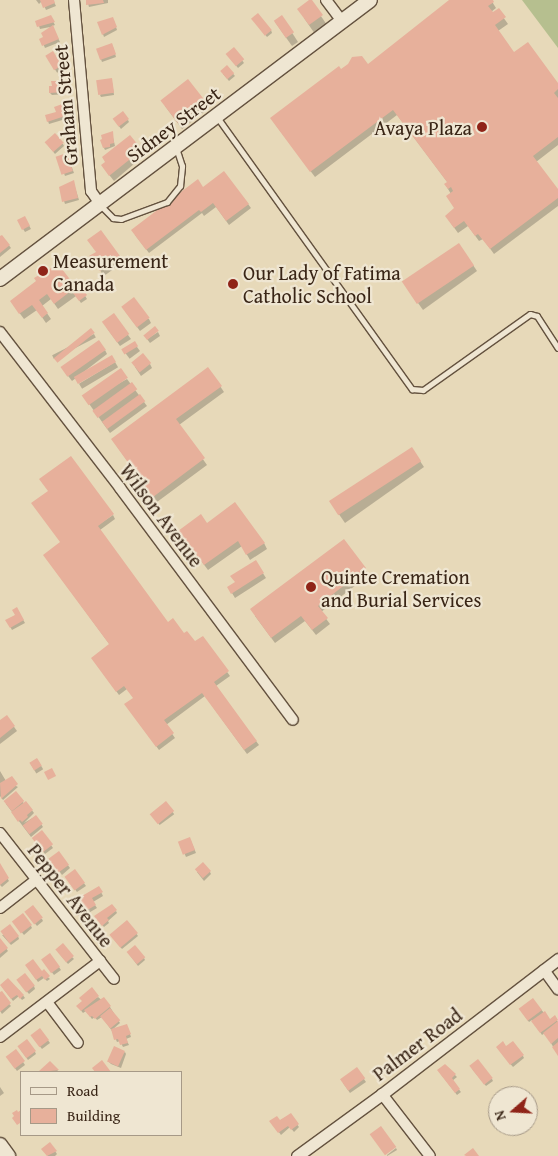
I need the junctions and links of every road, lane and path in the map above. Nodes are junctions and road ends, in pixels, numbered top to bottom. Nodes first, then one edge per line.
1 (74, 0) edge
2 (326, 0) edge
3 (370, 0) edge
4 (342, 21) junction
5 (216, 116) junction
6 (176, 148) junction
7 (100, 204) junction
8 (0, 279) edge
9 (0, 332) edge
10 (558, 348) edge
11 (293, 720) dead end
12 (0, 833) edge
13 (36, 880) junction
14 (0, 908) edge
15 (558, 959) edge
16 (100, 961) junction
17 (544, 970) junction
18 (114, 979) dead end
19 (558, 989) edge
20 (47, 1002) junction
21 (0, 1037) edge
22 (78, 1042) dead end
23 (382, 1094) junction
24 (0, 1145) edge
25 (8, 1156) edge
26 (297, 1156) edge
27 (430, 1156) edge

1 - 7 street, Graham Street
2 - 4 street
3 - 4 main road, Sidney Street
4 - 5 main road, Sidney Street
5 - 6 main road, Sidney Street
5 - 10 lane
6 - 7 main road, Sidney Street
6 - 7 lane
7 - 8 main road, Sidney Street
9 - 11 street, Wilson Avenue
12 - 13 street, Pepper Avenue
13 - 14 street
13 - 16 street, Pepper Avenue
15 - 17 street, Palmer Road
16 - 18 street, Pepper Avenue
16 - 20 street
17 - 19 street
17 - 23 street, Palmer Road
20 - 21 street
20 - 22 street
23 - 26 street, Palmer Road
23 - 27 street
24 - 25 main road

